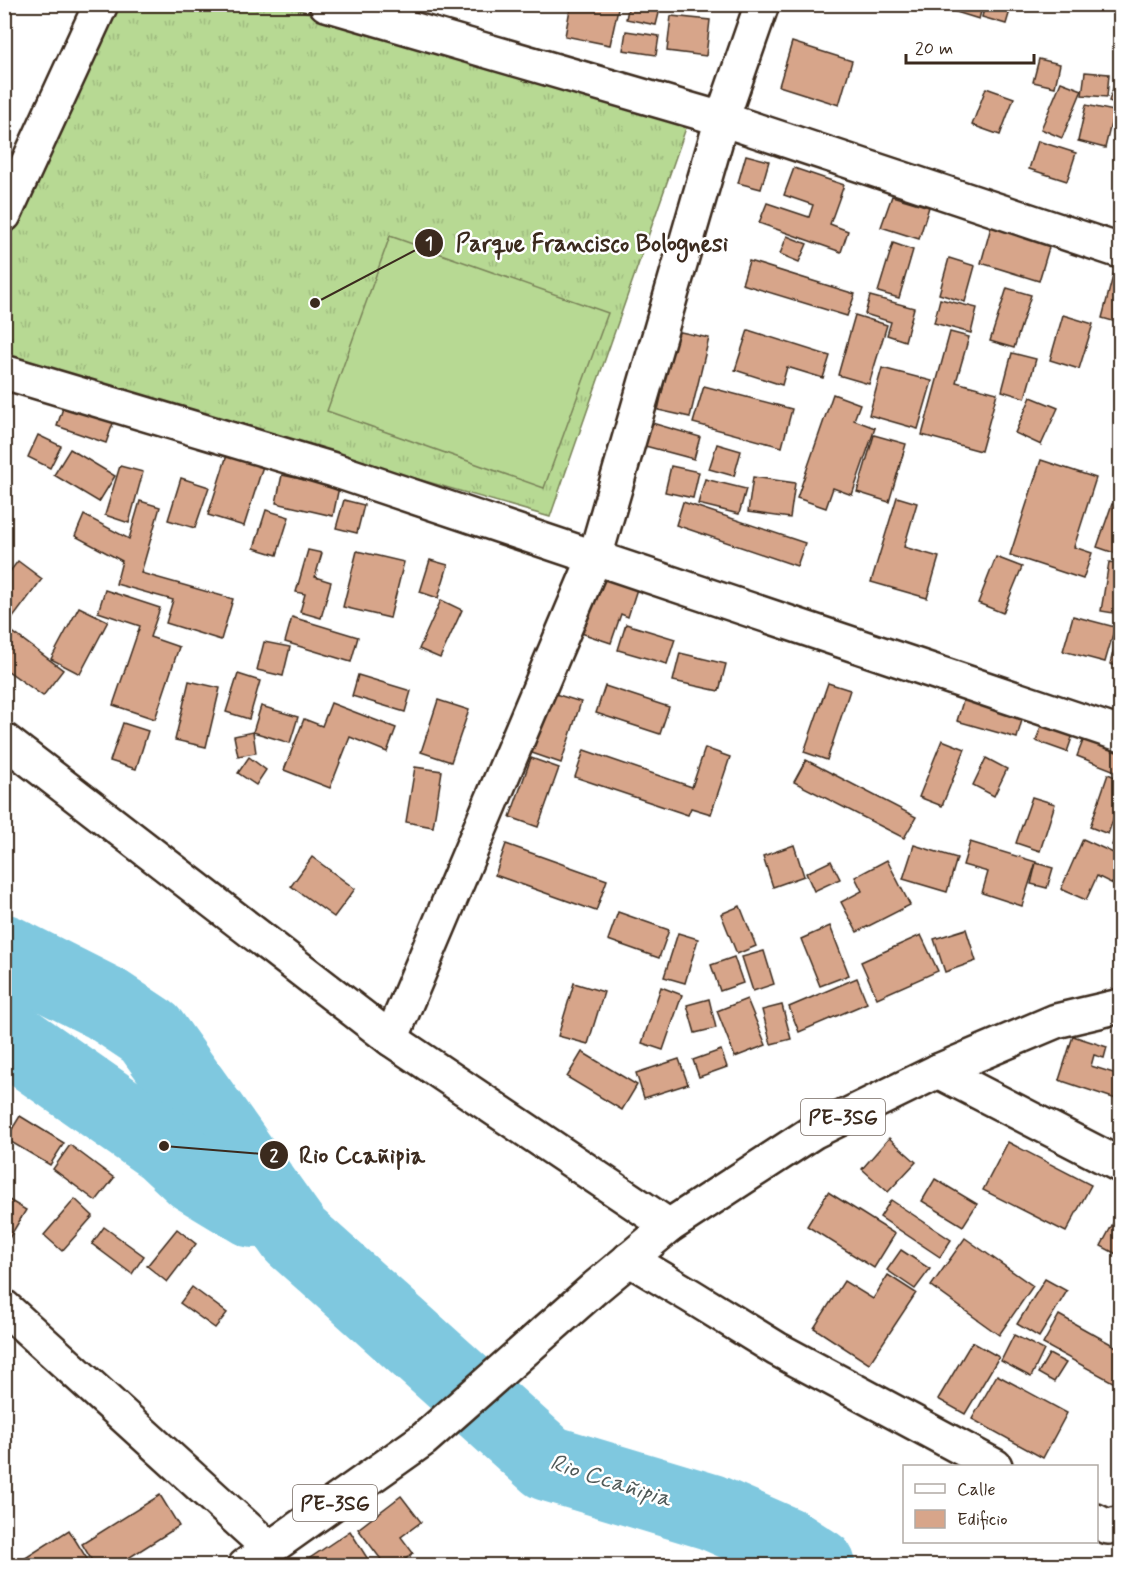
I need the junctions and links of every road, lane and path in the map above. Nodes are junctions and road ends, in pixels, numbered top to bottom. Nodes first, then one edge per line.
1 (101, 4) edge
2 (326, 4) edge
3 (762, 4) edge
4 (722, 120) junction
5 (4, 215) edge
6 (1120, 251) edge
7 (4, 372) edge
8 (595, 557) junction
9 (1120, 734) edge
10 (4, 740) edge
11 (1120, 1006) edge
12 (391, 1039) junction
13 (938, 1071) junction
14 (1120, 1165) edge
15 (669, 1226) junction
16 (629, 1259) junction
17 (4, 1307) edge
18 (991, 1465) edge
19 (1098, 1522) edge
20 (1120, 1523) edge
21 (258, 1557) edge

1 - 5 street
2 - 4 street
3 - 4 street
4 - 6 street
4 - 8 street
7 - 8 street
8 - 9 street
8 - 12 street
10 - 12 street
11 - 13 street, PE-3SG
12 - 15 street
13 - 14 street
13 - 15 street, PE-3SG
15 - 16 street, PE-3SG
16 - 18 street
16 - 21 street, PE-3SG
17 - 21 street
19 - 20 street

